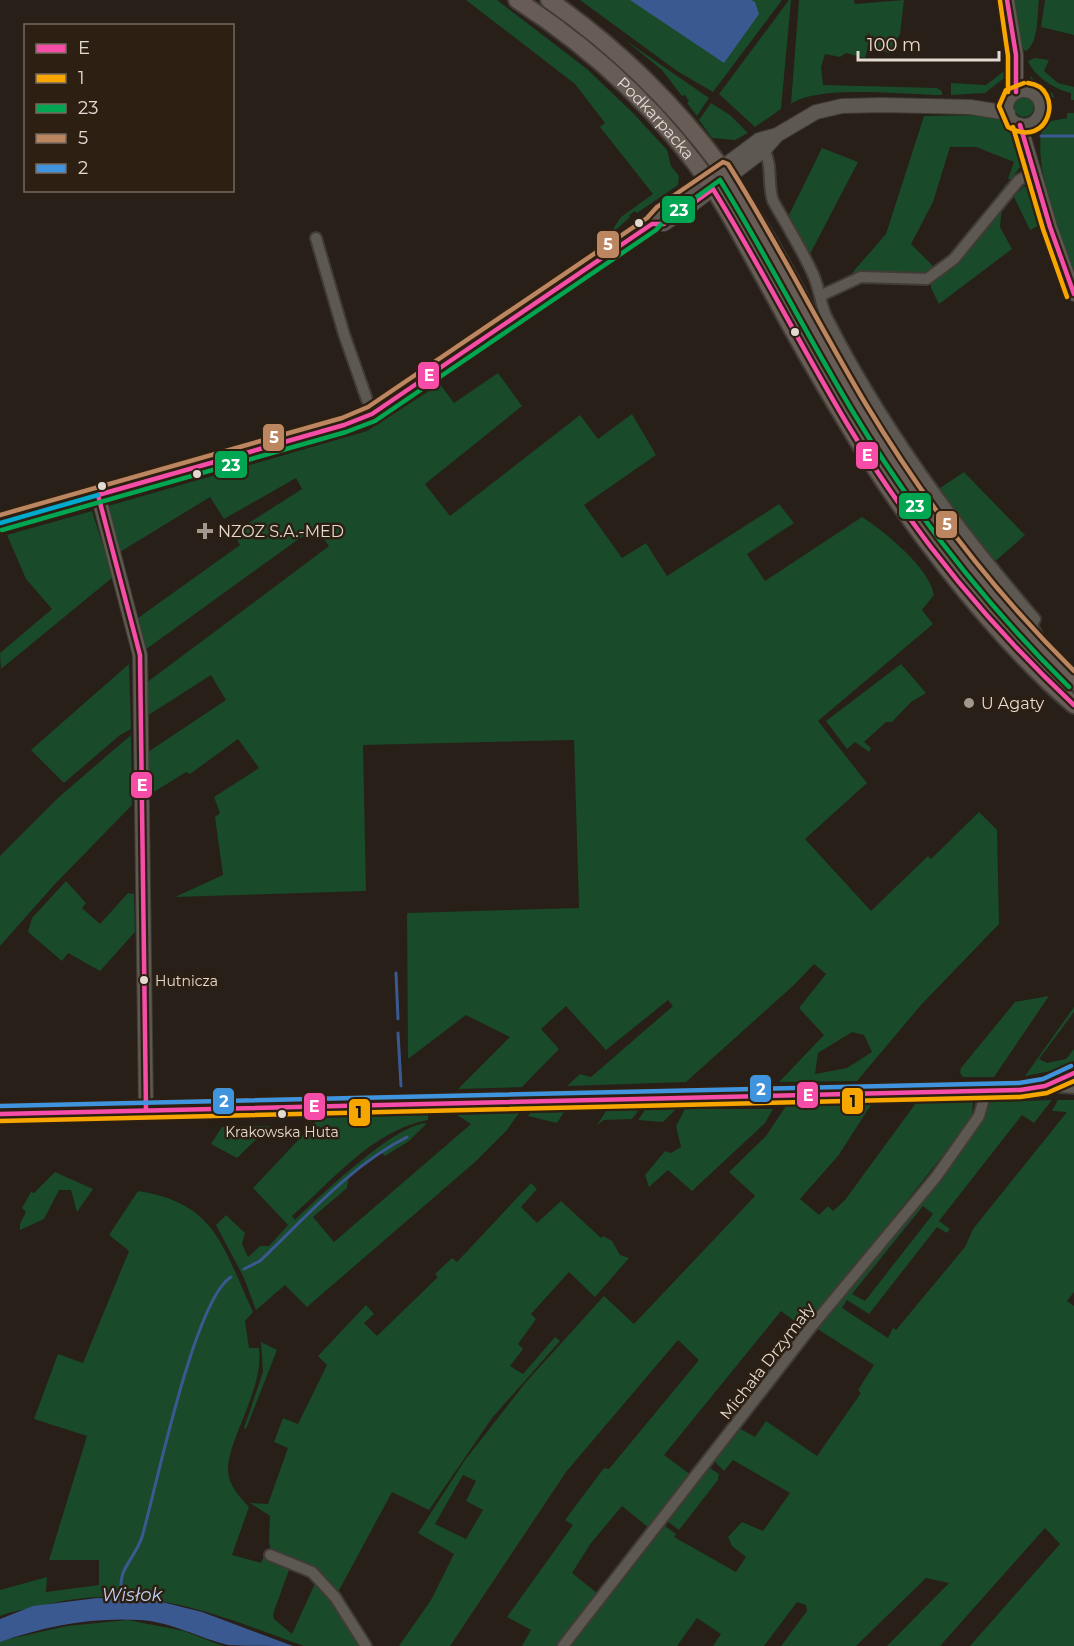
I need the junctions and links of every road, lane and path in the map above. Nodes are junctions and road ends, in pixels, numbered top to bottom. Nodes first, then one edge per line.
1 (517, 0) edge
2 (549, 0) edge
3 (1006, 0) edge
4 (1015, 99) junction
5 (1027, 124) junction
6 (777, 135) junction
7 (764, 150) junction
8 (1035, 172) junction
9 (724, 173) junction
10 (710, 184) junction
11 (316, 238) dead end
12 (1074, 294) edge
13 (820, 296) junction
14 (372, 414) junction
15 (98, 495) junction
16 (0, 523) edge
17 (1021, 614) junction
18 (1074, 681) edge
19 (1074, 705) edge
20 (1074, 1073) edge
21 (1045, 1086) junction
22 (1074, 1088) edge
23 (986, 1091) junction
24 (146, 1110) junction
25 (0, 1114) edge
26 (270, 1555) dead end
27 (366, 1646) edge
28 (563, 1646) edge

1 - 10 main road, Podkarpacka
2 - 9 main road, Podkarpacka
3 - 4 street
4 - 5 street
4 - 5 street
4 - 6 street
5 - 8 street
6 - 7 street
6 - 9 street
7 - 9 street
7 - 13 street
8 - 12 street
8 - 13 street
9 - 10 street
9 - 17 main road, Podkarpacka
10 - 14 street
10 - 19 main road, Podkarpacka
11 - 14 street
13 - 17 street
14 - 15 street
15 - 16 street
15 - 24 street
17 - 18 main road, Podkarpacka
20 - 21 main road
21 - 22 street
21 - 23 main road
23 - 24 main road
23 - 28 street, Michała Drzymały
24 - 25 main road
26 - 27 street

